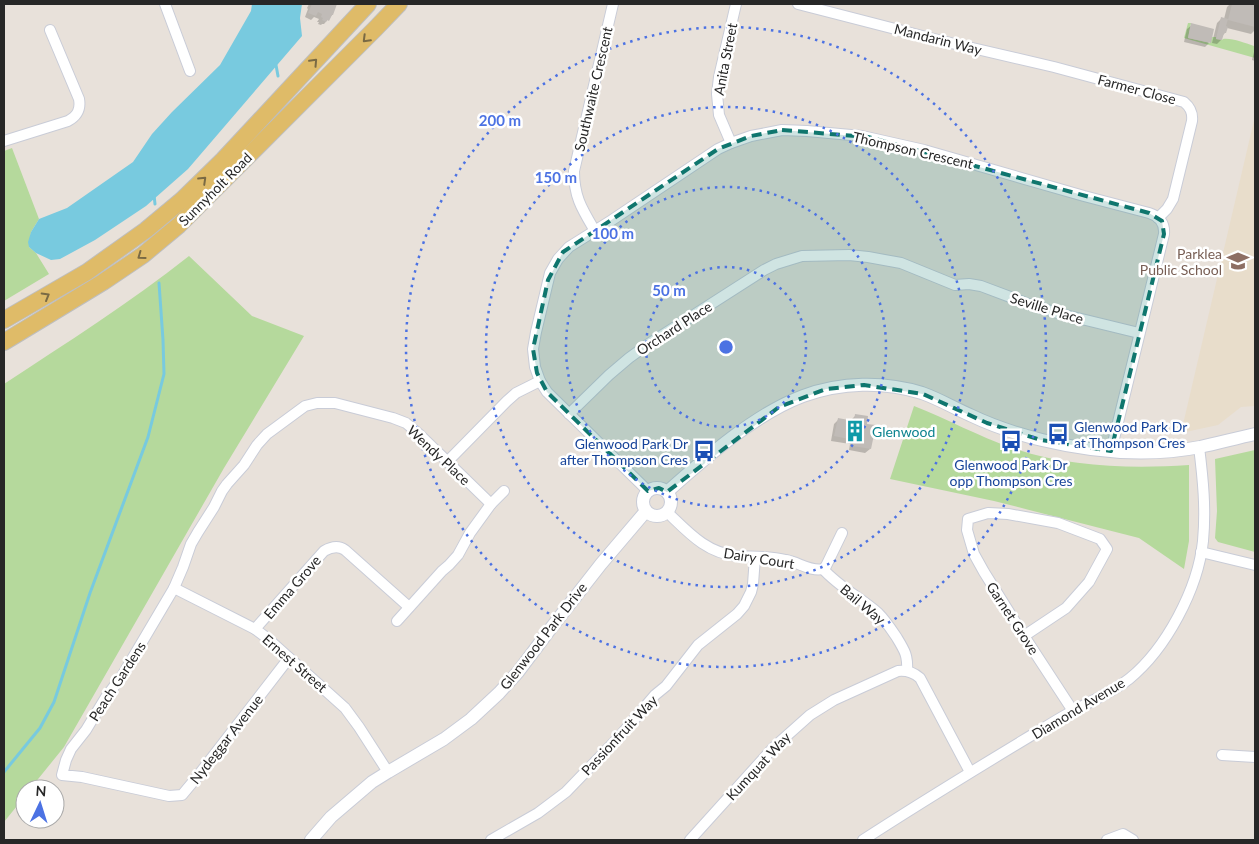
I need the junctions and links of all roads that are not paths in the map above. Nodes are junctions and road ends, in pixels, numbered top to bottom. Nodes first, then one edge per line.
1 (167, 4) edge
2 (368, 4) edge
3 (399, 4) edge
4 (613, 4) edge
5 (736, 4) edge
6 (798, 4) edge
7 (50, 30) dead end
8 (1054, 67) joint
9 (190, 72) dead end
10 (4, 141) edge
11 (731, 142) junction
12 (1158, 218) junction
13 (595, 231) junction
14 (955, 285) joint
15 (4, 320) edge
16 (1140, 333) junction
17 (4, 342) edge
18 (540, 381) junction
19 (305, 406) joint
20 (569, 414) junction
21 (1255, 434) edge
22 (1199, 447) junction
23 (1111, 451) junction
24 (448, 461) junction
25 (504, 491) dead end
26 (648, 491) junction
27 (668, 492) junction
28 (491, 504) junction
29 (646, 511) junction
30 (667, 512) junction
31 (842, 533) dead end
32 (1201, 552) junction
33 (755, 557) junction
34 (1255, 565) edge
35 (823, 570) junction
36 (174, 588) junction
37 (409, 607) junction
38 (397, 622) dead end
39 (255, 629) junction
40 (1024, 636) junction
41 (290, 658) junction
42 (907, 671) junction
43 (1073, 710) junction
44 (1222, 755) dead end
45 (1255, 757) edge
46 (388, 772) junction
47 (970, 772) junction
48 (62, 775) joint
49 (311, 840) edge
50 (491, 840) edge
51 (690, 840) edge
52 (863, 840) edge
53 (1108, 840) edge
54 (1133, 840) edge

1 - 9 street
15 -> 2 main road, Sunnyholt Road
3 -> 17 main road, Sunnyholt Road
4 - 13 street, Southwaite Crescent
5 - 11 street, Anita Street
6 - 8 street, Mandarin Way
7 - 10 street
8 - 12 street, Farmer Close
11 - 12 street, Thompson Crescent
11 - 13 street, Thompson Crescent
12 - 16 street
13 - 18 street, Thompson Crescent
14 - 16 street, Seville Place
14 - 20 street, Orchard Place
16 - 23 street
18 - 20 street, Thompson Crescent
18 - 24 street
19 - 24 street, Wendy Place
19 - 36 street, Peach Gardens
20 - 26 street, Thompson Crescent
21 - 22 street
22 - 23 street
22 - 32 street, Diamond Avenue
23 - 27 street
24 - 28 street, Wendy Place
25 - 28 street
26 - 27 street
26 - 29 street
27 - 30 street
28 - 37 street
29 - 30 street
29 - 46 street, Glenwood Park Drive
30 - 33 street, Dairy Court
31 - 35 street
32 - 34 street
32 - 43 street, Diamond Avenue
33 - 35 street, Dairy Court
33 - 50 street, Passionfruit Way
35 - 42 street, Bail Way
36 - 39 street, Ernest Street
36 - 48 street, Peach Gardens
37 - 38 street
37 - 39 street, Emma Grove
39 - 41 street, Ernest Street
40 - 40 street, Garnet Grove
40 - 43 street, Garnet Grove
41 - 46 street, Ernest Street
41 - 48 street, Nydeggar Avenue
42 - 47 street
42 - 51 street, Kumquat Way
43 - 47 street, Diamond Avenue
44 - 45 street
46 - 49 street, Glenwood Park Drive
47 - 52 street, Diamond Avenue
53 - 54 street

